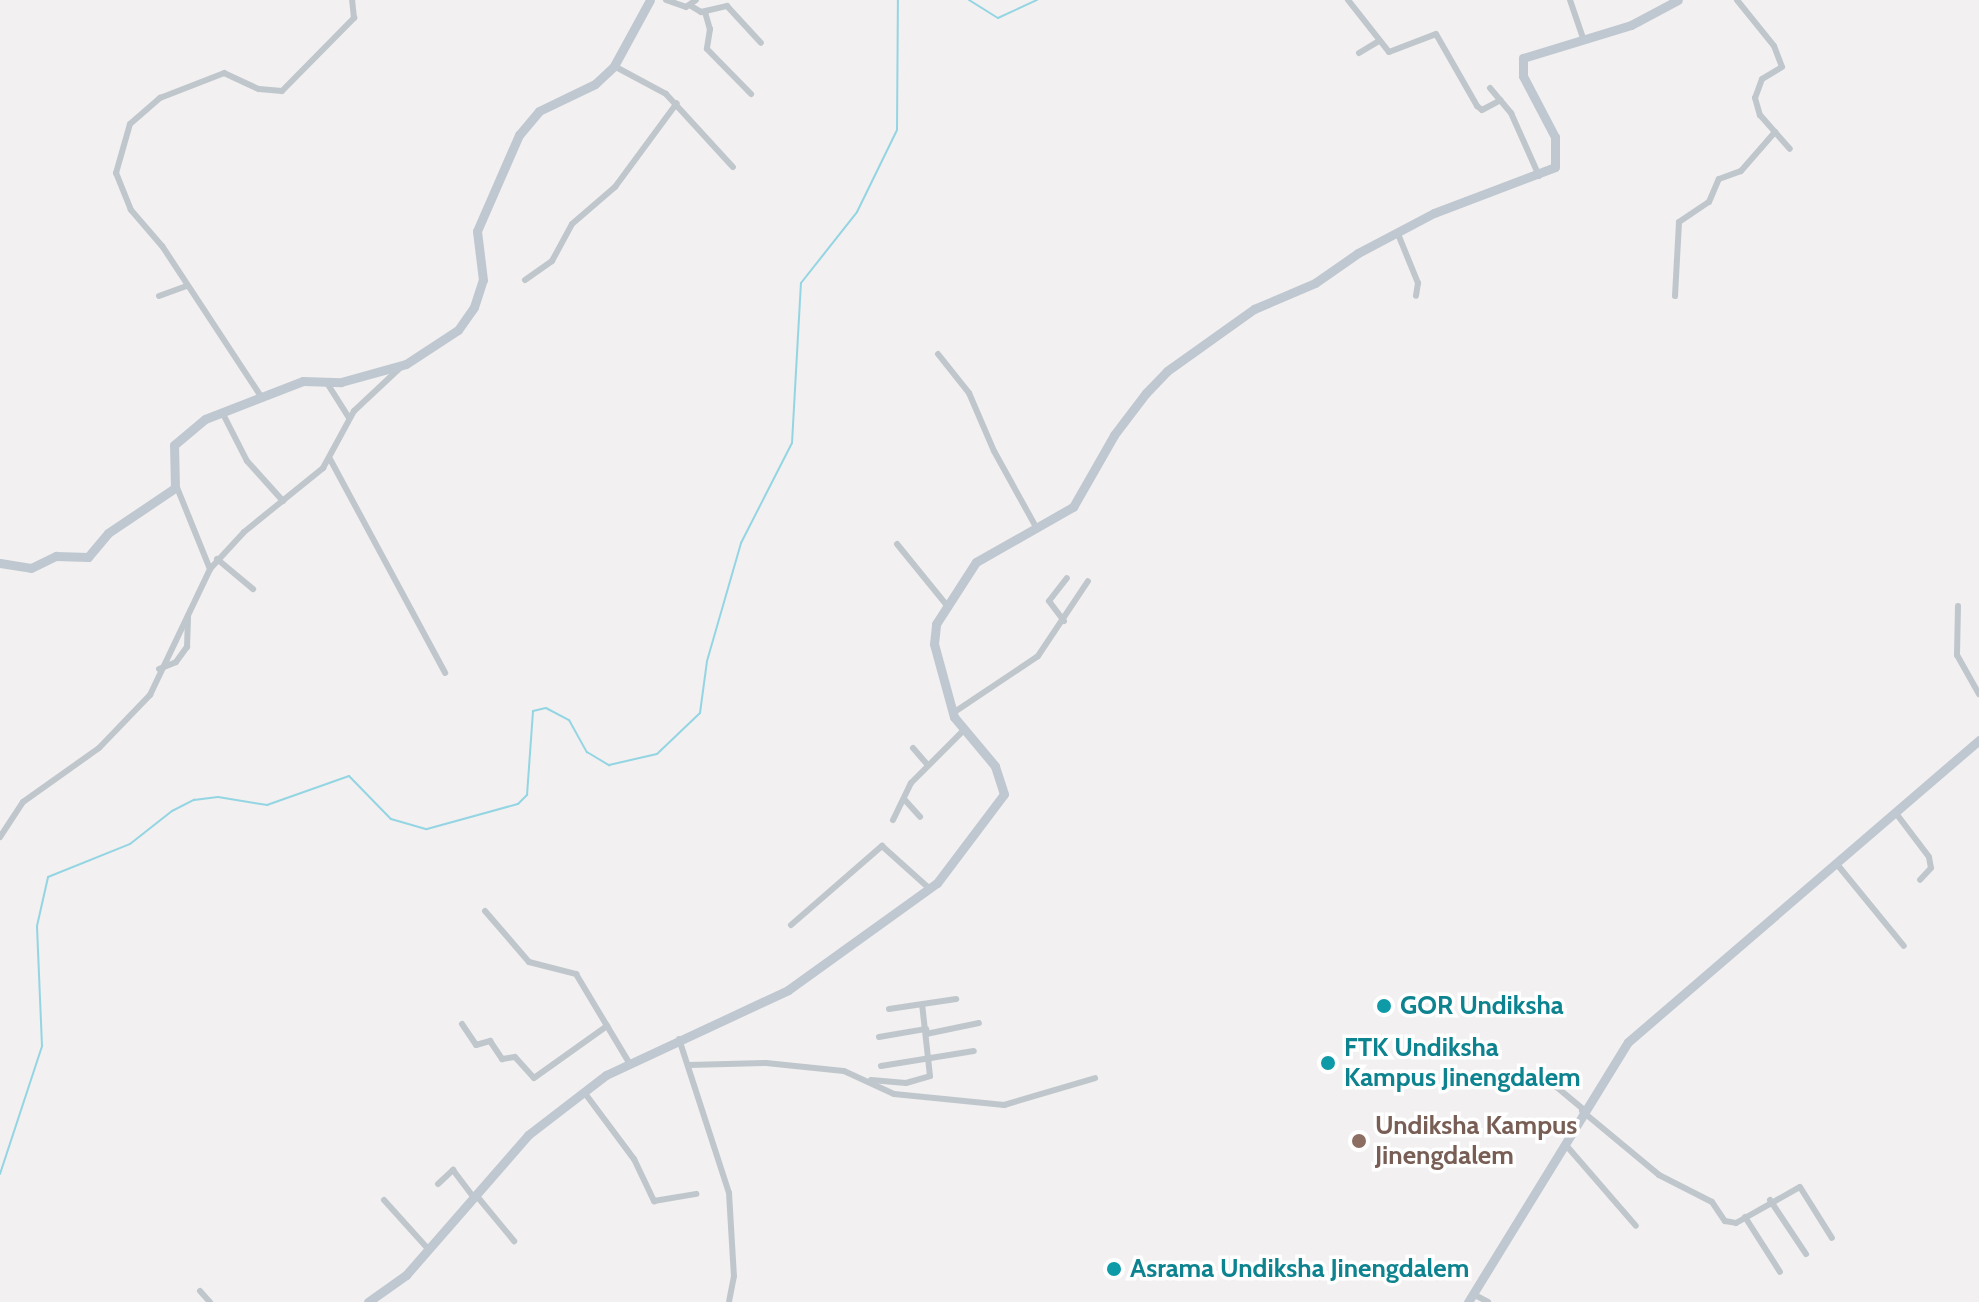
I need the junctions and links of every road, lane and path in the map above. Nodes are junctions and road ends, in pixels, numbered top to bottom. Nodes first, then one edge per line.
1 (352, 0) edge
2 (650, 0) edge
3 (666, 0) edge
4 (1348, 0) edge
5 (1570, 0) edge
6 (1678, 0) edge
7 (1737, 0) edge
8 (694, 3) edge
9 (705, 12) junction
10 (1379, 41) junction
11 (1584, 41) junction
12 (761, 43) dead end
13 (1359, 53) dead end
14 (614, 66) junction
15 (1490, 88) dead end
16 (751, 94) dead end
17 (1501, 100) junction
18 (677, 103) junction
19 (1775, 132) junction
20 (1790, 149) dead end
21 (733, 167) dead end
22 (1539, 176) junction
23 (1398, 234) junction
24 (525, 280) dead end
25 (187, 286) junction
26 (159, 296) dead end
27 (1416, 296) dead end
28 (1675, 296) dead end
29 (938, 354) dead end
30 (406, 364) junction
31 (327, 383) junction
32 (262, 398) junction
33 (222, 412) junction
34 (349, 418) junction
35 (330, 459) junction
36 (176, 485) junction
37 (283, 501) junction
38 (1036, 527) junction
39 (897, 544) dead end
40 (217, 559) junction
41 (0, 563) edge
42 (210, 569) junction
43 (1067, 578) dead end
44 (1088, 581) dead end
45 (253, 589) dead end
46 (1958, 606) dead end
47 (949, 608) junction
48 (188, 617) junction
49 (1064, 621) junction
50 (159, 669) junction
51 (445, 673) dead end
52 (1979, 694) edge
53 (953, 713) junction
54 (964, 730) junction
55 (1979, 740) edge
56 (913, 748) dead end
57 (928, 765) junction
58 (904, 799) junction
59 (1895, 812) junction
60 (920, 817) dead end
61 (893, 820) dead end
62 (0, 837) edge
63 (1836, 863) junction
64 (1920, 880) dead end
65 (930, 889) junction
66 (485, 911) dead end
67 (791, 925) dead end
68 (1904, 946) dead end
69 (956, 999) dead end
70 (922, 1004) junction
71 (889, 1009) dead end
72 (979, 1023) dead end
73 (462, 1024) dead end
74 (607, 1026) junction
75 (926, 1032) junction
76 (879, 1037) dead end
77 (679, 1039) junction
78 (974, 1051) dead end
79 (929, 1057) junction
80 (628, 1061) junction
81 (689, 1065) junction
82 (881, 1066) dead end
83 (1095, 1078) dead end
84 (1547, 1079) dead end
85 (867, 1080) junction
86 (584, 1092) junction
87 (1582, 1110) junction
88 (1563, 1141) junction
89 (498, 1166) junction
90 (508, 1173) dead end
91 (438, 1184) dead end
92 (473, 1193) junction
93 (696, 1194) dead end
94 (384, 1200) dead end
95 (1770, 1200) junction
96 (1745, 1217) junction
97 (1636, 1226) dead end
98 (1832, 1238) dead end
99 (514, 1241) dead end
100 (429, 1250) junction
101 (1806, 1254) dead end
102 (1780, 1272) dead end
103 (200, 1291) dead end
104 (1470, 1298) edge
105 (729, 1301) edge
106 (210, 1302) edge
107 (368, 1302) edge
108 (1488, 1302) edge

1 - 25 street
2 - 14 street
3 - 8 street
4 - 10 street
5 - 11 street
6 - 11 street
7 - 19 street
8 - 9 street
9 - 12 street
9 - 16 street
10 - 13 street
10 - 17 street
11 - 22 street
14 - 18 street
14 - 30 street
15 - 17 street
17 - 22 street
18 - 21 street
18 - 24 street
19 - 20 street
19 - 28 street
22 - 23 street
23 - 27 street
23 - 38 street
25 - 26 street
25 - 32 street
29 - 38 street
30 - 31 street
30 - 34 street
31 - 32 street
31 - 34 street
32 - 33 street
33 - 36 street
33 - 37 street
34 - 35 street
35 - 37 street
35 - 51 street
36 - 41 street
36 - 42 street
37 - 40 street
38 - 47 street
39 - 47 street
40 - 42 street
40 - 45 street
42 - 48 street
43 - 49 street
44 - 49 street
46 - 52 street
47 - 53 street
48 - 50 street
48 - 50 street
49 - 53 street
50 - 62 street
53 - 54 street
54 - 57 street
54 - 65 street
55 - 59 street
56 - 57 street
57 - 58 street
58 - 60 street
58 - 61 street
59 - 63 street
59 - 64 street
63 - 68 street
63 - 87 street
65 - 67 street
65 - 77 street
66 - 74 street
69 - 70 street
70 - 71 street
70 - 75 street
72 - 75 street
73 - 74 street
74 - 80 street
75 - 76 street
75 - 79 street
77 - 80 street
77 - 81 street
78 - 79 street
79 - 82 street
79 - 85 street
80 - 86 street
81 - 85 street
81 - 105 street
83 - 85 street
84 - 87 street
86 - 89 street
86 - 93 street
87 - 88 street
87 - 96 street
88 - 97 street
88 - 104 street
89 - 90 street
89 - 92 street
91 - 92 street
92 - 99 street
92 - 100 street
94 - 100 street
95 - 96 street
95 - 98 street
95 - 101 street
96 - 102 street
100 - 107 street
103 - 106 street
104 - 108 street

